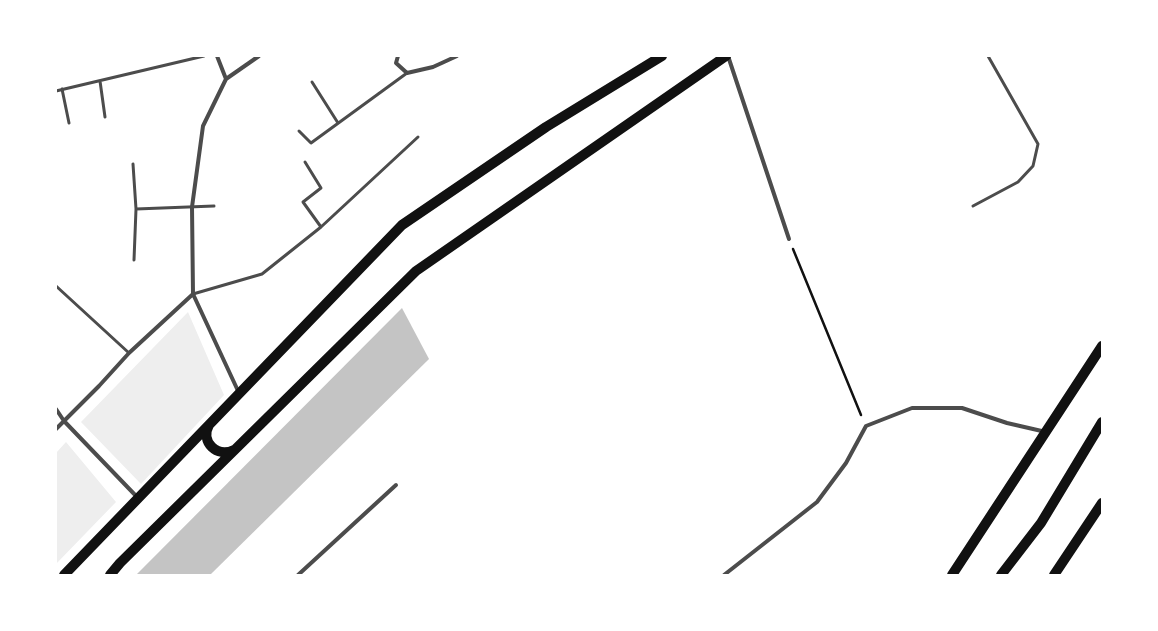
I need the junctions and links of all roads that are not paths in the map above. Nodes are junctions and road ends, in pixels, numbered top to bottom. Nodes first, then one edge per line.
1 (204, 56) edge
2 (217, 56) edge
3 (259, 56) edge
4 (398, 56) edge
5 (457, 56) edge
6 (662, 56) edge
7 (727, 56) edge
8 (988, 56) edge
9 (407, 73) junction
10 (226, 79) junction
11 (100, 81) junction
12 (312, 82) dead end
13 (62, 89) junction
14 (56, 91) edge
15 (105, 117) dead end
16 (69, 123) dead end
17 (338, 123) junction
18 (299, 131) dead end
19 (418, 137) dead end
20 (304, 162) dead end
21 (133, 164) dead end
22 (214, 206) dead end
23 (973, 206) dead end
24 (192, 207) junction
25 (136, 208) junction
26 (321, 227) junction
27 (789, 239) road end
28 (134, 260) dead end
29 (56, 286) edge
30 (193, 294) junction
31 (1102, 346) edge
32 (129, 353) junction
33 (239, 393) junction
34 (56, 409) edge
35 (64, 421) junction
36 (1102, 422) edge
37 (210, 423) junction
38 (56, 429) edge
39 (1046, 432) junction
40 (234, 449) junction
41 (396, 485) dead end
42 (138, 499) junction
43 (1102, 503) edge
44 (970, 549) junction
45 (64, 575) edge
46 (110, 575) edge
47 (298, 575) edge
48 (724, 575) edge
49 (945, 575) edge
50 (952, 575) edge
51 (1001, 575) edge
52 (1054, 575) edge

1 - 11 lane
2 - 10 street
3 - 10 street
4 - 9 street
5 - 9 street
6 - 33 main road
7 - 27 street
7 - 40 main road
8 - 23 lane
9 - 17 lane
10 - 24 street
11 - 13 lane
11 - 15 lane
12 - 17 lane
13 - 14 lane
13 - 16 lane
17 - 18 lane
19 - 26 lane
20 - 26 lane
21 - 25 lane
22 - 24 lane
24 - 25 lane
24 - 30 street
25 - 28 lane
26 - 30 lane
29 - 32 lane
30 - 32 street
30 - 33 street
31 - 39 main road
32 - 35 street
33 - 37 main road
34 - 35 street
35 - 38 street
35 - 42 street
36 - 51 main road
37 - 40 main road
37 - 42 main road
39 - 44 main road
39 - 48 street
40 - 46 main road
41 - 47 street
42 - 45 main road
43 - 52 main road
44 - 49 main road
44 - 50 main road

